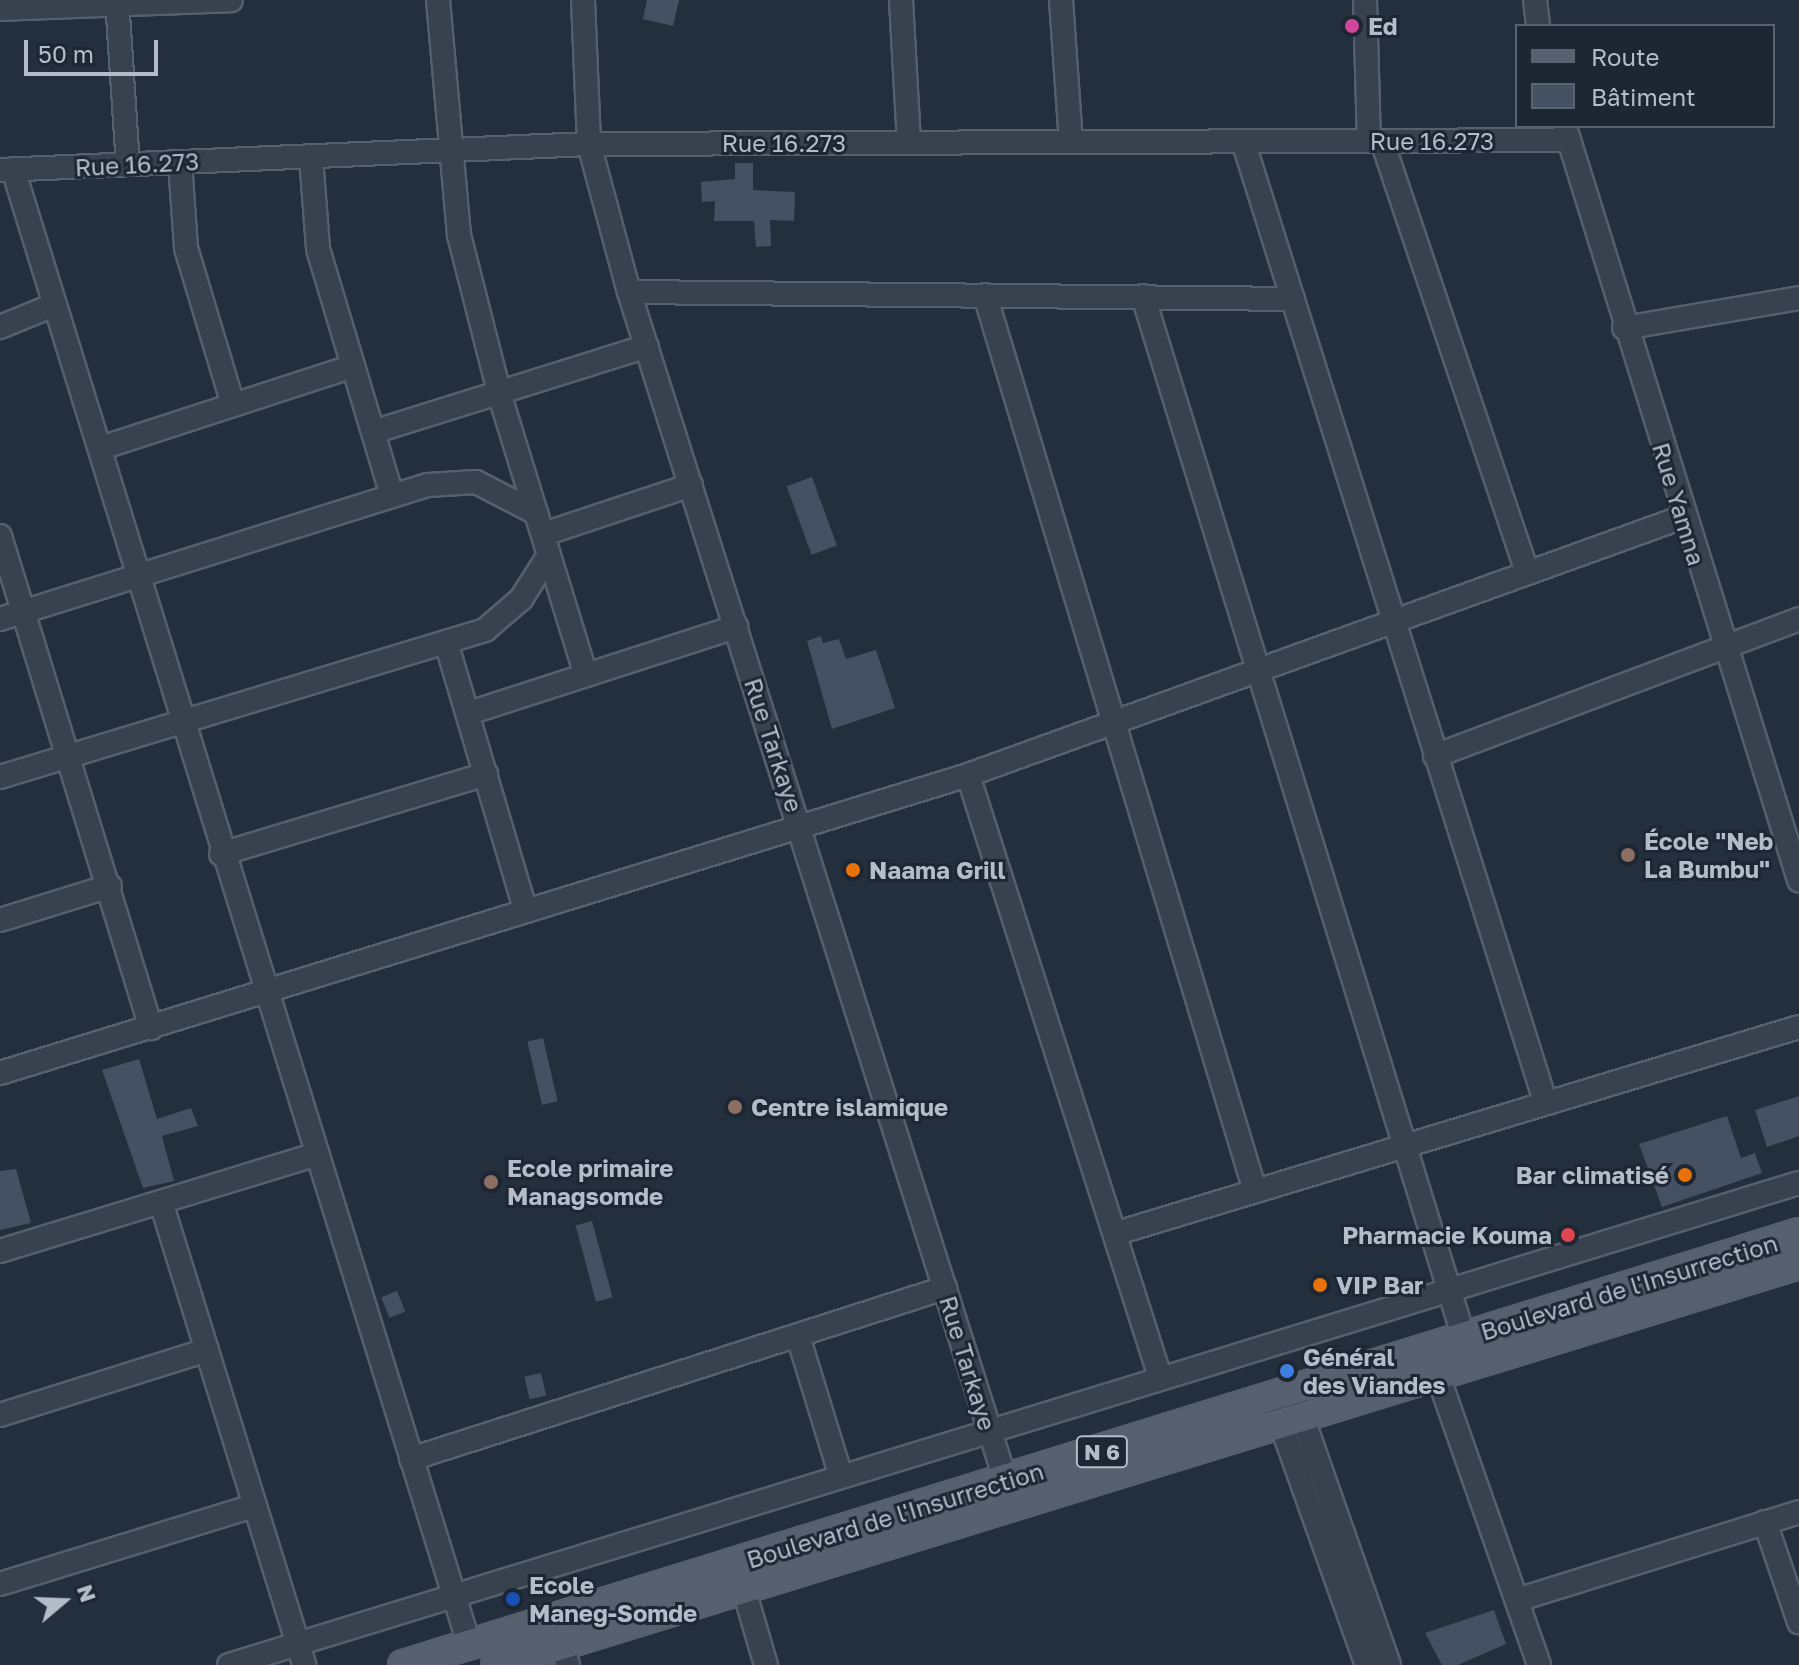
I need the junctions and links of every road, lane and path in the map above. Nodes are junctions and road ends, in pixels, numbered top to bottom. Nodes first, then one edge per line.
1 (231, 0) edge
2 (438, 0) edge
3 (583, 0) edge
4 (901, 0) edge
5 (1061, 0) edge
6 (1365, 0) edge
7 (1535, 0) edge
8 (117, 3) edge
9 (0, 9) edge
10 (1538, 24) edge
11 (1567, 133) edge
12 (1375, 141) junction
13 (1071, 142) junction
14 (909, 143) junction
15 (589, 144) junction
16 (1244, 144) junction
17 (450, 150) junction
18 (311, 157) junction
19 (180, 162) junction
20 (128, 164) junction
21 (6, 169) edge
22 (629, 292) junction
23 (985, 295) junction
24 (1143, 296) junction
25 (1799, 298) edge
26 (1293, 299) junction
27 (54, 305) junction
28 (0, 327) edge
29 (1624, 328) junction
30 (647, 346) junction
31 (353, 366) junction
32 (500, 396) junction
33 (233, 405) junction
34 (373, 432) junction
35 (101, 448) junction
36 (691, 485) junction
37 (392, 495) junction
38 (1683, 517) junction
39 (543, 534) junction
40 (0, 536) edge
41 (1527, 573) junction
42 (139, 577) junction
43 (24, 612) junction
44 (0, 619) edge
45 (1799, 619) edge
46 (1394, 621) junction
47 (736, 627) junction
48 (446, 642) junction
49 (1724, 645) junction
50 (1258, 669) junction
51 (586, 675) junction
52 (469, 713) junction
53 (181, 721) junction
54 (1113, 722) junction
55 (69, 756) junction
56 (1435, 756) junction
57 (486, 774) junction
58 (968, 775) junction
59 (0, 777) edge
60 (802, 829) junction
61 (221, 854) junction
62 (1799, 880) edge
63 (110, 886) junction
64 (525, 908) junction
65 (0, 920) edge
66 (266, 993) junction
67 (1799, 1027) edge
68 (151, 1028) junction
69 (0, 1073) edge
70 (1545, 1101) junction
71 (1405, 1145) junction
72 (317, 1154) junction
73 (1799, 1183) edge
74 (1255, 1191) junction
75 (161, 1202) junction
76 (1117, 1233) junction
77 (1799, 1233) edge
78 (0, 1251) edge
79 (1799, 1264) edge
80 (945, 1288) junction
81 (1449, 1289) junction
82 (798, 1336) junction
83 (1464, 1338) junction
84 (207, 1350) junction
85 (1438, 1376) junction
86 (1160, 1377) junction
87 (1283, 1394) junction
88 (0, 1415) edge
89 (1291, 1423) junction
90 (989, 1428) junction
91 (411, 1459) junction
92 (840, 1473) junction
93 (1006, 1482) junction
94 (254, 1506) junction
95 (1799, 1512) edge
96 (1765, 1522) junction
97 (0, 1584) edge
98 (744, 1590) junction
99 (454, 1596) junction
100 (1517, 1600) junction
101 (1799, 1622) edge
102 (561, 1643) edge
103 (469, 1644) junction
104 (300, 1655) edge
105 (229, 1665) edge
106 (403, 1665) edge
107 (496, 1665) edge
108 (766, 1665) edge
109 (1367, 1665) edge
110 (1389, 1665) edge
111 (1539, 1665) edge

1 - 8 street
2 - 17 street
3 - 15 street, Rue Tarkaye
4 - 14 street
5 - 13 street
6 - 12 street
7 - 10 street
8 - 9 street
8 - 20 street
11 - 12 street, Rue 16.273
11 - 29 street, Rue Yamna
12 - 16 street, Rue 16.273
12 - 41 street
13 - 14 street, Rue 16.273
13 - 16 street, Rue 16.273
14 - 15 street, Rue 16.273
15 - 17 street, Rue 16.273
15 - 22 street, Rue Tarkaye
16 - 26 street
17 - 18 street, Rue 16.273
17 - 32 street
18 - 19 street, Rue 16.273
18 - 31 street
19 - 20 street, Rue 16.273
19 - 33 street
20 - 21 street, Rue 16.273
21 - 27 street
22 - 23 street
22 - 30 street, Rue Tarkaye
23 - 24 street
23 - 54 street
24 - 26 street
24 - 50 street
25 - 29 street
26 - 46 street
27 - 28 street
27 - 35 street
29 - 38 street, Rue Yamna
30 - 32 street
30 - 36 street, Rue Tarkaye
31 - 33 street
31 - 34 street
32 - 34 street
32 - 39 street
33 - 35 street
34 - 37 street
35 - 42 street
36 - 39 street
36 - 47 street, Rue Tarkaye
37 - 39 street
37 - 42 street
38 - 41 street
38 - 49 street, Rue Yamna
39 - 48 street
39 - 51 street
40 - 43 street
41 - 46 street
42 - 43 street
42 - 53 street
43 - 44 street
43 - 55 street
45 - 49 street
46 - 50 street
46 - 56 street
47 - 51 street
47 - 60 street, Rue Tarkaye
48 - 52 street
48 - 53 street
49 - 56 street
49 - 62 street, Rue Yamna
50 - 54 street
50 - 71 street
51 - 52 street
52 - 57 street
53 - 55 street
53 - 61 street
54 - 58 street
54 - 74 street
55 - 59 street
55 - 63 street
56 - 70 street
57 - 61 street
57 - 64 street
58 - 60 street
58 - 76 street
60 - 64 street
60 - 80 street, Rue Tarkaye
61 - 66 street
63 - 65 street
63 - 68 street
64 - 66 street
66 - 68 street
66 - 72 street
67 - 70 street
68 - 69 street
70 - 71 street
71 - 74 street
71 - 81 street
72 - 75 street
72 - 91 street
73 - 81 street
74 - 76 street
75 - 78 street
75 - 84 street
76 - 86 street
77 - 83 main road, Boulevard de l'Insurrection / N 6
79 - 85 main road, Boulevard de l'Insurrection / N 6
80 - 82 street
80 - 90 street, Rue Tarkaye
81 - 83 street
81 - 86 street
82 - 91 street
82 - 92 street
83 - 87 main road, Boulevard de l'Insurrection / N 6
84 - 88 street
84 - 94 street
85 - 89 main road, Boulevard de l'Insurrection / N 6
85 - 100 street
86 - 90 street
87 - 89 street
87 - 93 main road, Boulevard de l'Insurrection / N 6
89 - 98 main road, Boulevard de l'Insurrection / N 6
89 - 109 street
89 - 110 street
90 - 92 street
90 - 93 street, Rue Tarkaye
91 - 99 street
92 - 99 street
93 - 102 main road, Boulevard de l'Insurrection / N 6
94 - 97 street
94 - 104 street
95 - 96 street
96 - 100 street
96 - 101 street
98 - 102 main road, Boulevard de l'Insurrection / N 6
98 - 108 street
99 - 103 street
99 - 104 street
100 - 111 street
102 - 103 main road, Boulevard de l'Insurrection / N 6
102 - 107 main road, Boulevard de l'Insurrection / N 6
103 - 106 main road, Boulevard de l'Insurrection / N 6
104 - 105 street

